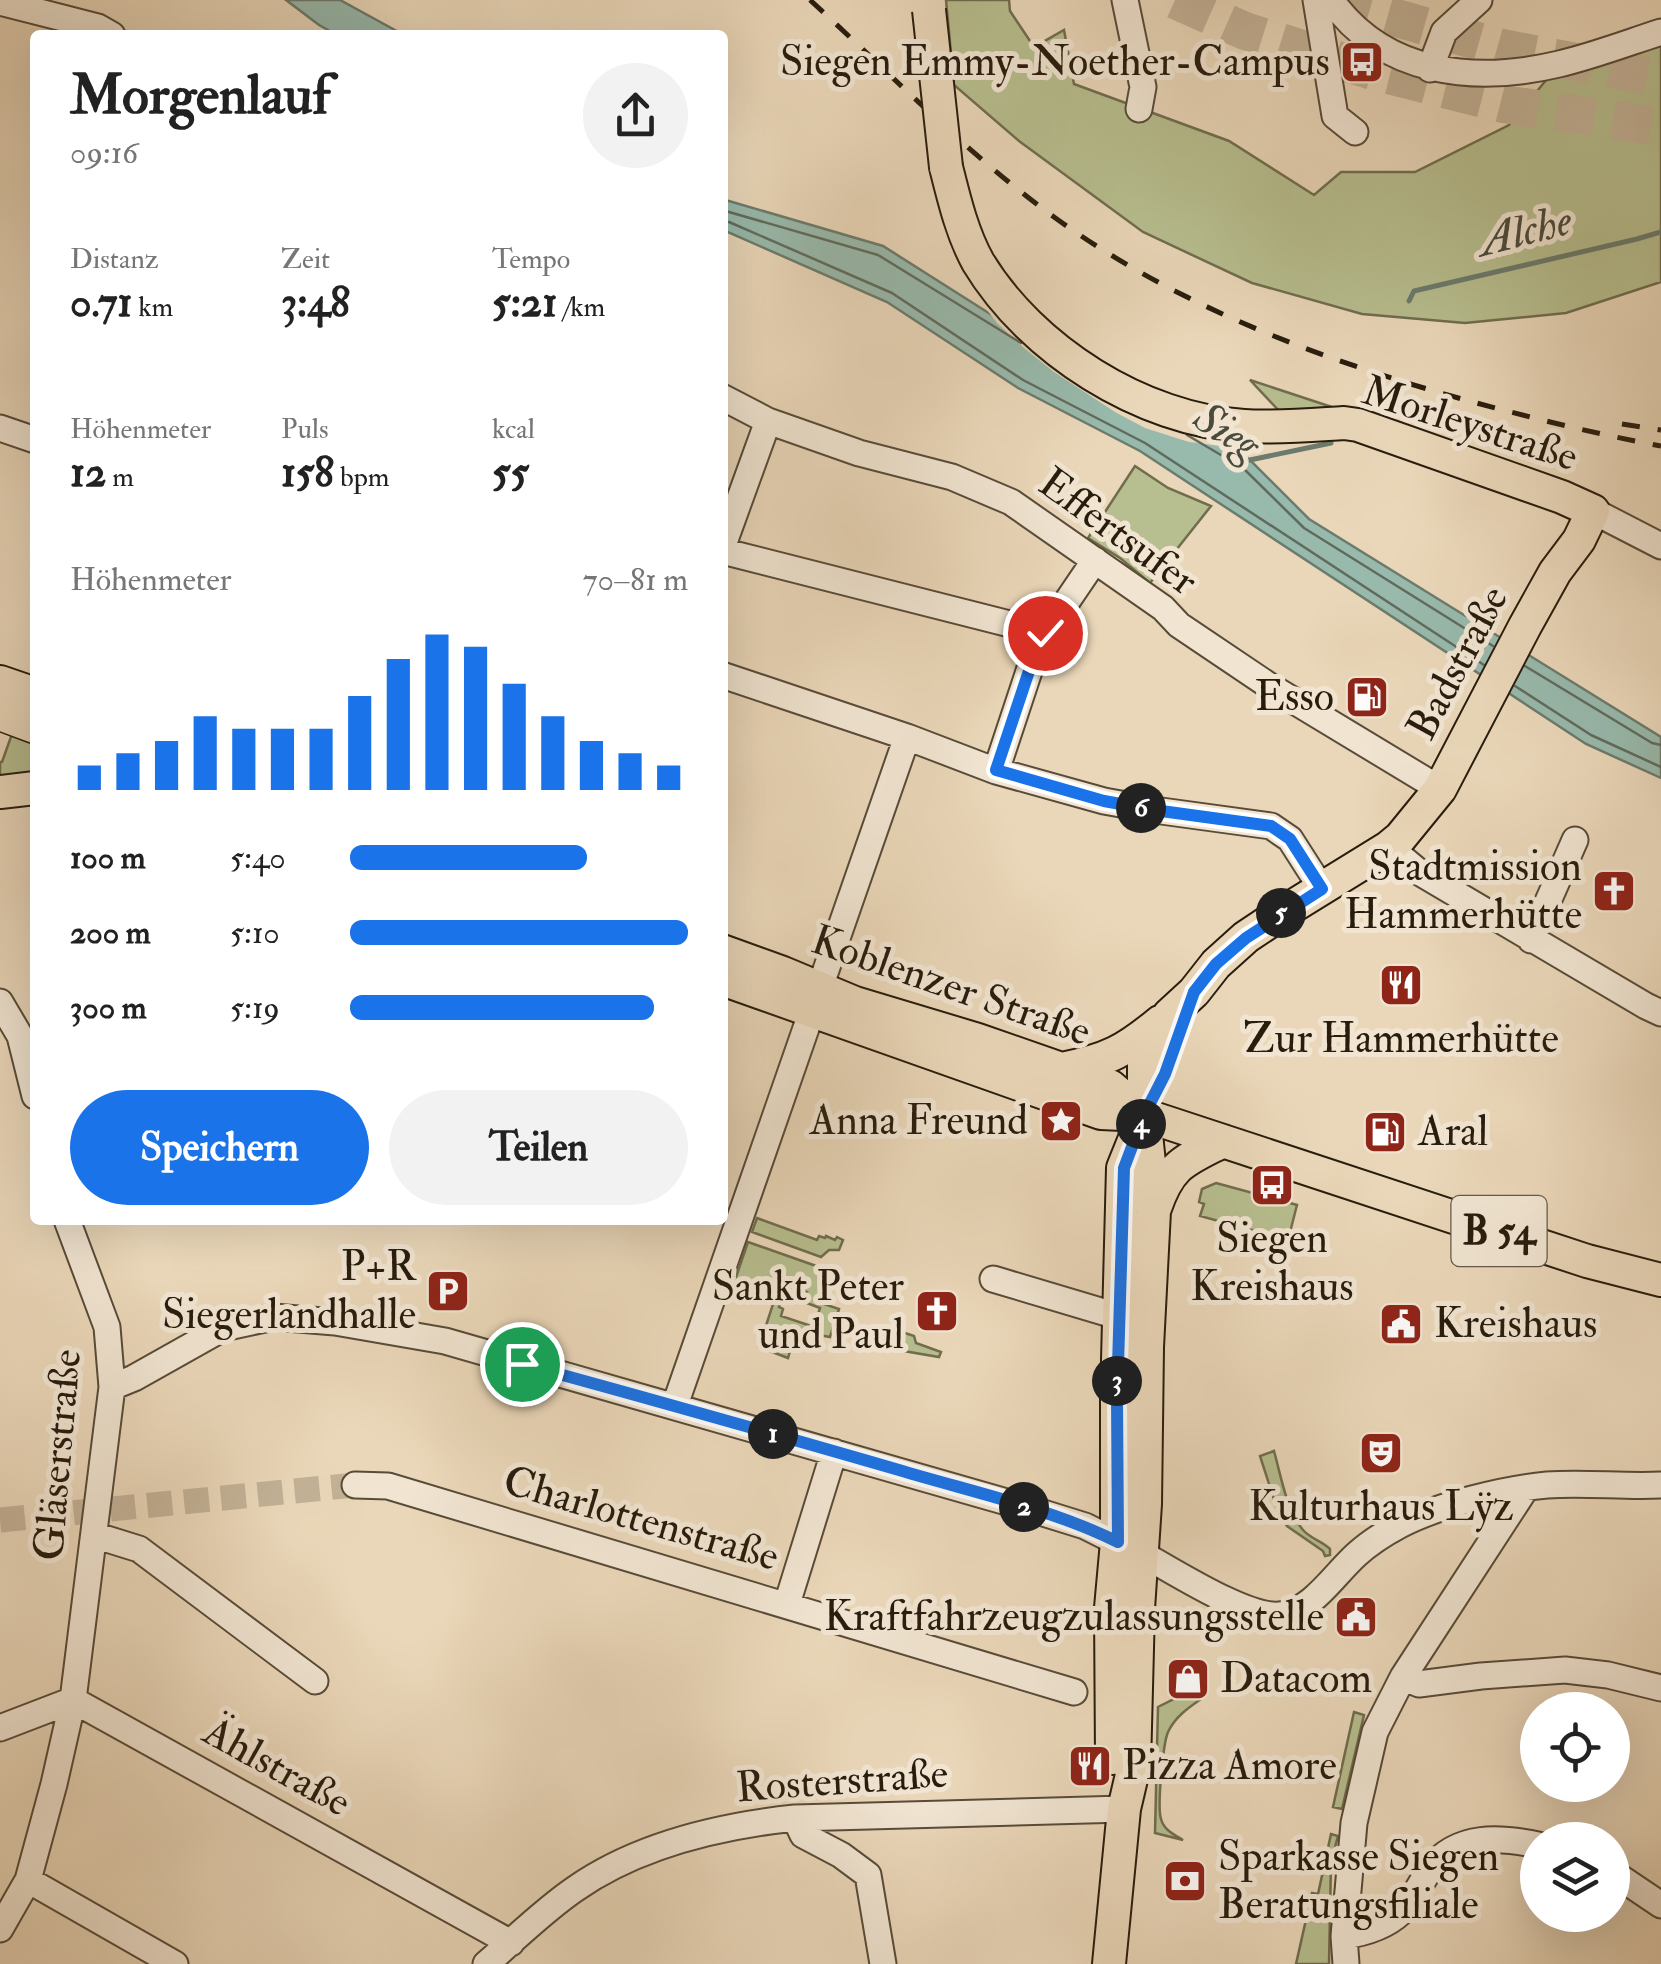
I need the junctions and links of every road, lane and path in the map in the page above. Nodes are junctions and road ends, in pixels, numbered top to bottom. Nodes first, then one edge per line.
1 (1125, 0) edge
2 (1316, 0) edge
3 (1330, 0) edge
4 (1479, 0) edge
5 (0, 2) edge
6 (928, 5) edge
7 (103, 30) edge
8 (1661, 32) edge
9 (1430, 69) junction
10 (1139, 108) dead end
11 (1356, 132) dead end
12 (728, 400) edge
13 (768, 421) junction
14 (0, 428) edge
15 (30, 438) edge
16 (1593, 512) junction
17 (728, 533) edge
18 (1661, 546) edge
19 (728, 552) edge
20 (1096, 560) junction
21 (1045, 633) junction
22 (728, 678) edge
23 (0, 682) edge
24 (30, 692) edge
25 (0, 711) edge
26 (30, 722) edge
27 (906, 737) junction
28 (996, 770) junction
29 (30, 789) edge
30 (1440, 789) junction
31 (0, 792) edge
32 (1575, 840) dead end
33 (1389, 847) junction
34 (1322, 889) junction
35 (1531, 940) junction
36 (728, 953) edge
37 (728, 980) edge
38 (1194, 992) junction
39 (816, 1000) junction
40 (0, 1002) edge
41 (1661, 1012) edge
42 (1169, 1014) junction
43 (1062, 1069) junction
44 (30, 1076) edge
45 (1144, 1115) junction
46 (1223, 1141) junction
47 (1154, 1211) junction
48 (69, 1225) edge
49 (993, 1279) dead end
50 (1661, 1280) edge
51 (1134, 1314) junction
52 (112, 1386) junction
53 (674, 1405) junction
54 (834, 1452) junction
55 (1661, 1485) edge
56 (355, 1486) tunnel mouth
57 (1526, 1488) junction
58 (94, 1534) junction
59 (1130, 1548) junction
60 (787, 1604) junction
61 (1403, 1677) junction
62 (315, 1682) dead end
63 (1661, 1688) edge
64 (1074, 1692) dead end
65 (72, 1700) junction
66 (0, 1728) edge
67 (1124, 1808) junction
68 (795, 1818) junction
69 (1520, 1842) edge
70 (28, 1880) junction
71 (1630, 1884) edge
72 (1661, 1905) edge
73 (0, 1929) edge
74 (1344, 1936) junction
75 (511, 1943) junction
76 (175, 1964) edge
77 (486, 1964) edge
78 (883, 1964) edge
79 (1108, 1964) edge
80 (1346, 1964) edge

1 - 10 street
2 - 11 street
3 - 9 street
4 - 9 street
5 - 7 street
6 - 16 main road, Morleystraße, bridge
8 - 9 street
12 - 13 street, Effertsufer
13 - 17 street
13 - 20 street, Effertsufer
14 - 15 street
16 - 18 street, Morleystraße
16 - 30 main road, Badstraße
19 - 21 street
20 - 21 street
20 - 30 street, Effertsufer
21 - 28 street
22 - 27 street
23 - 24 main road
25 - 26 highway
27 - 28 street
27 - 39 street
28 - 34 street
29 - 31 main road
30 - 33 main road, Badstraße
32 - 35 street
33 - 34 main road, Badstraße
33 - 35 street
34 - 38 main road, Badstraße
35 - 41 street
36 - 39 main road, Koblenzer Straße / B 54
37 - 39 main road, Koblenzer Straße / B 54
38 - 42 main road
38 - 45 main road
39 - 43 main road, Koblenzer Straße / B 54
39 - 45 main road, Koblenzer Straße / B 54
39 - 53 street
40 - 44 street
42 - 43 main road
42 - 45 main road
43 - 45 main road, Koblenzer Straße / B 54
45 - 46 main road, Koblenzer Straße / B 54
45 - 47 main road
45 - 51 main road
46 - 47 main road
46 - 50 main road, Koblenzer Straße / B 54
47 - 51 main road
48 - 52 street, Gläserstraße
49 - 51 street
51 - 59 main road
52 - 53 street
52 - 58 street, Gläserstraße
53 - 54 street
54 - 59 street
54 - 60 street
55 - 57 street
56 - 60 street, Charlottenstraße
57 - 59 street
57 - 61 street
58 - 62 street
58 - 65 street, Gläserstraße
59 - 67 main road
60 - 64 street, Charlottenstraße
61 - 63 street
61 - 74 street
65 - 66 street
65 - 70 street, Gläserstraße
65 - 75 street, Ählstraße
67 - 68 street, Rosterstraße
67 - 79 main road
68 - 75 street, Rosterstraße
68 - 78 street
69 - 74 street
70 - 73 street, Gläserstraße
70 - 76 street
71 - 72 street
74 - 80 street
75 - 77 street, Rosterstraße

